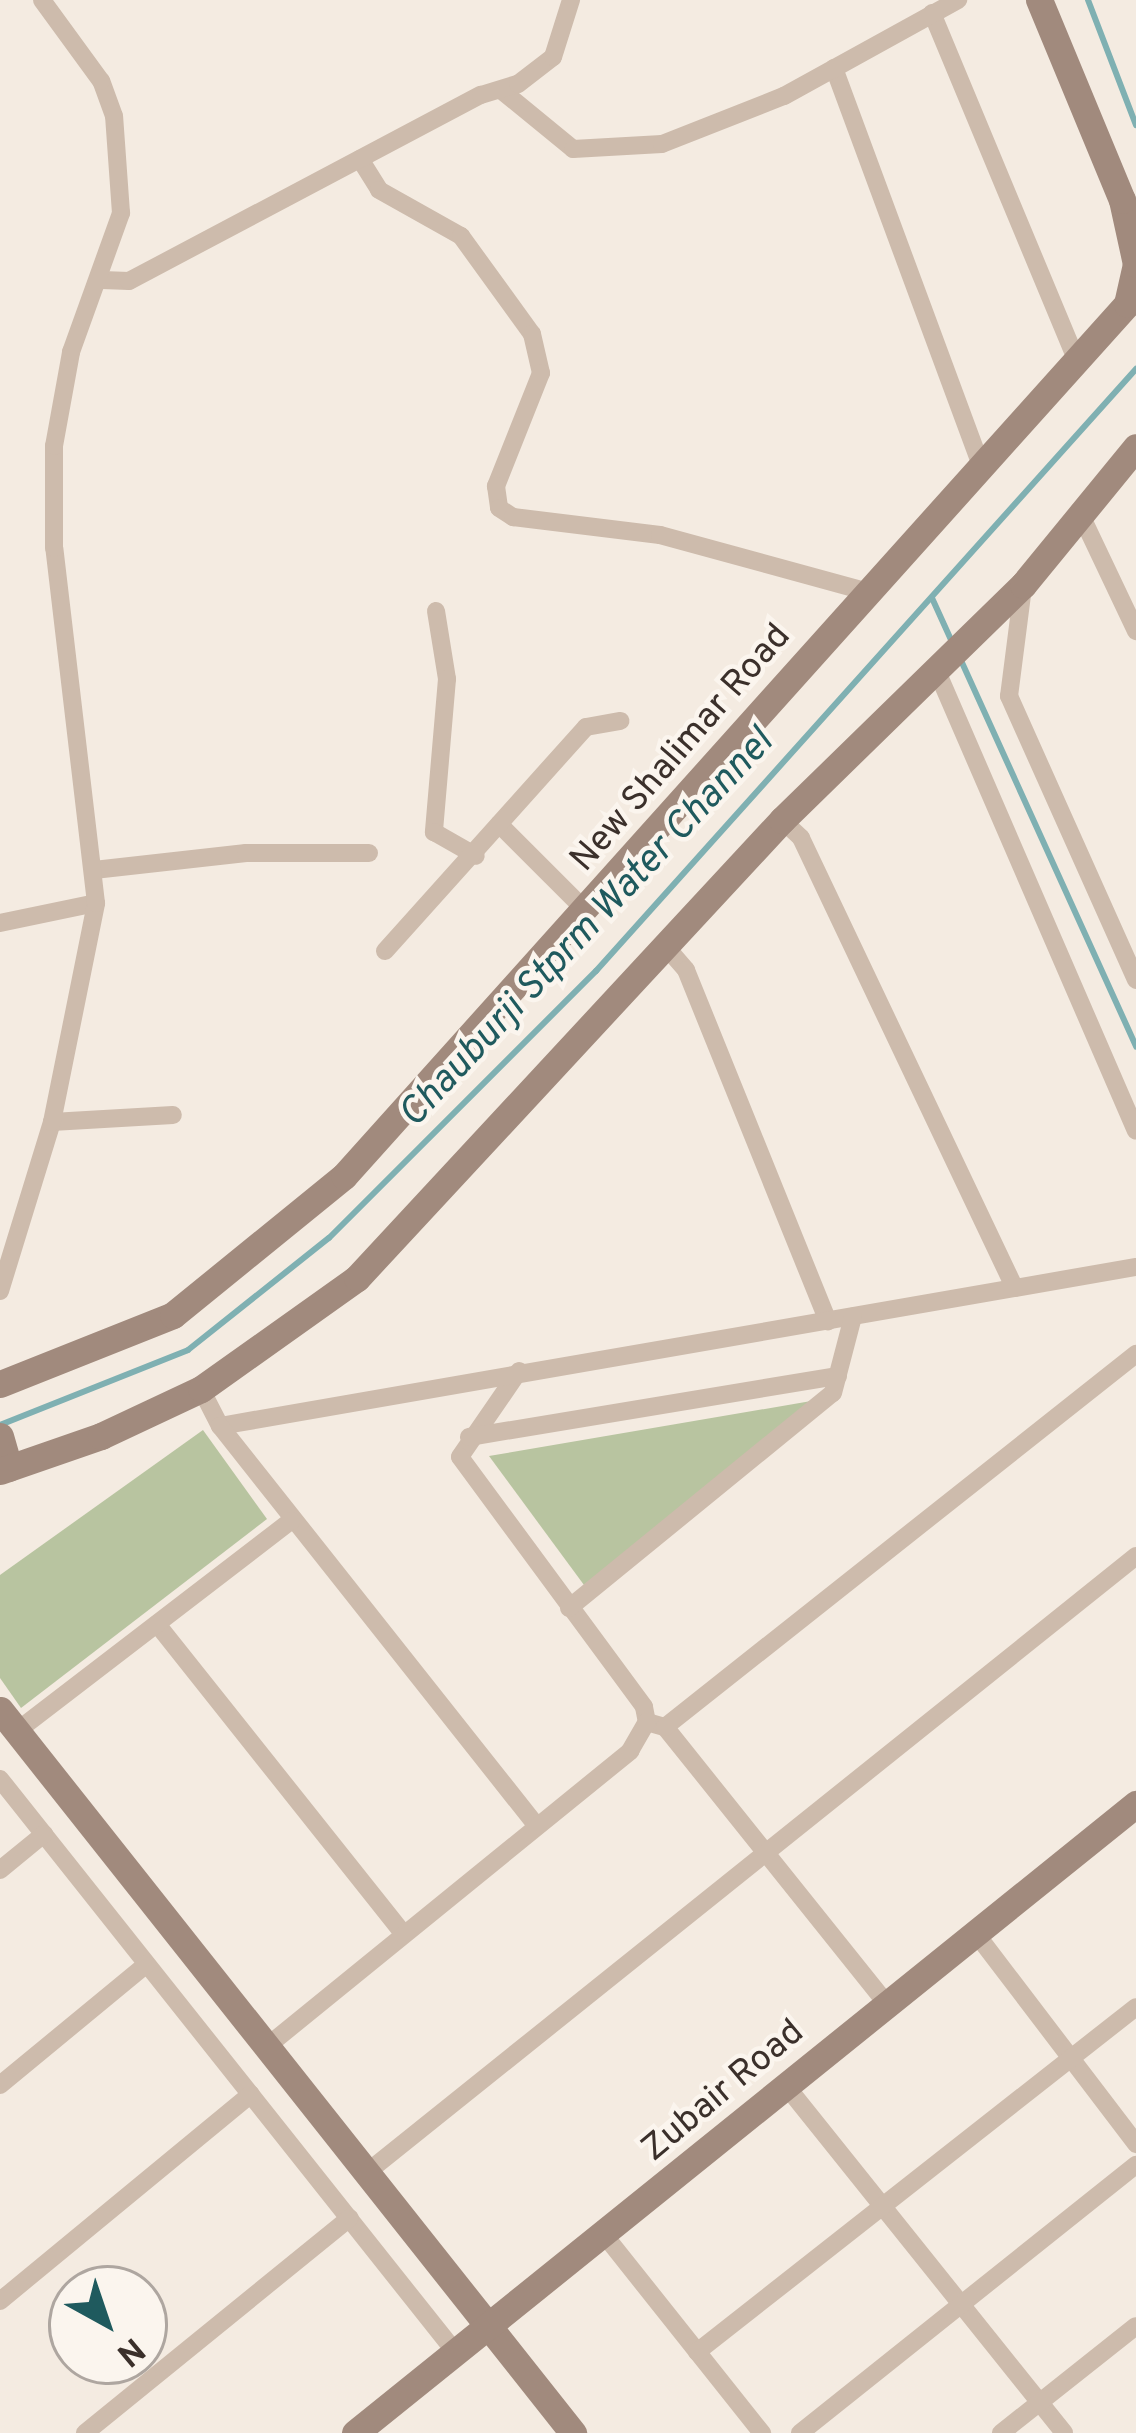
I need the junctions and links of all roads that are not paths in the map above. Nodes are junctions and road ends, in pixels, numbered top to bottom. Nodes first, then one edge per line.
1 (42, 0) edge
2 (571, 0) edge
3 (958, 0) edge
4 (1039, 0) edge
5 (932, 13) junction
6 (834, 68) junction
7 (501, 90) junction
8 (360, 159) junction
9 (102, 280) junction
10 (1077, 362) junction
11 (1136, 446) edge
12 (981, 466) junction
13 (1079, 511) junction
14 (1023, 585) junction
15 (869, 592) junction
16 (436, 611) dead end
17 (1136, 631) edge
18 (940, 665) junction
19 (620, 721) dead end
20 (782, 820) junction
21 (500, 824) junction
22 (368, 853) dead end
23 (476, 856) junction
24 (94, 870) junction
25 (96, 903) junction
26 (586, 912) junction
27 (0, 923) edge
28 (667, 949) junction
29 (385, 951) dead end
30 (1134, 970) edge
31 (173, 1115) dead end
32 (52, 1122) junction
33 (1136, 1131) edge
34 (1136, 1268) edge
35 (1016, 1288) junction
36 (0, 1291) edge
37 (853, 1317) junction
38 (828, 1321) junction
39 (1136, 1354) edge
40 (519, 1371) junction
41 (838, 1376) junction
42 (0, 1384) edge
43 (201, 1389) junction
44 (220, 1426) junction
45 (469, 1437) junction
46 (3, 1456) edge
47 (291, 1521) junction
48 (1136, 1556) edge
49 (569, 1608) junction
50 (157, 1624) junction
51 (8, 1720) edge
52 (656, 1725) junction
53 (0, 1779) edge
54 (1136, 1804) edge
55 (536, 1825) junction
56 (44, 1834) junction
57 (763, 1852) junction
58 (0, 1870) edge
59 (974, 1931) junction
60 (404, 1934) junction
61 (147, 1964) junction
62 (887, 2004) junction
63 (1136, 2007) edge
64 (265, 2048) junction
65 (1070, 2058) junction
66 (0, 2085) edge
67 (787, 2087) junction
68 (251, 2094) junction
69 (1136, 2144) edge
70 (1136, 2165) edge
71 (365, 2174) junction
72 (884, 2206) junction
73 (350, 2218) junction
74 (606, 2237) junction
75 (0, 2301) edge
76 (960, 2306) junction
77 (1136, 2326) edge
78 (492, 2327) junction
79 (697, 2352) junction
80 (456, 2353) junction
81 (1039, 2403) junction
82 (85, 2433) edge
83 (356, 2433) edge
84 (573, 2433) edge
85 (762, 2433) edge
86 (800, 2433) edge
87 (1001, 2433) edge
88 (1064, 2433) edge

1 - 9 street
2 - 7 street
3 - 5 street
4 - 10 street, New Shalimar Road
5 - 6 street
5 - 10 street
6 - 7 street
6 - 12 street
7 - 8 street
8 - 9 street
8 - 15 street
9 - 24 street
10 - 12 street, New Shalimar Road
11 - 13 street
12 - 15 street, New Shalimar Road
13 - 14 street
13 - 17 street
14 - 18 street
14 - 30 street
15 - 26 street, New Shalimar Road
16 - 23 street
18 - 20 street
18 - 33 street
19 - 21 street
20 - 28 street
20 - 35 street
21 - 23 street
21 - 26 street
22 - 24 street
23 - 29 street
24 - 25 street
25 - 27 street
25 - 32 street
26 - 42 street, New Shalimar Road
28 - 38 street
28 - 43 street
31 - 32 street
32 - 36 street
34 - 35 street
35 - 37 street
37 - 38 street
37 - 41 street
38 - 40 street
39 - 52 street
40 - 44 street
40 - 45 street
41 - 45 street
41 - 49 street
43 - 44 street
43 - 46 street
44 - 47 street
45 - 49 street
47 - 50 street
47 - 55 street
48 - 57 street
49 - 52 street
50 - 51 street
50 - 60 street
51 - 64 street
52 - 55 street
52 - 57 street
53 - 56 street
54 - 59 street, Zubair Road
55 - 60 street
56 - 58 street
56 - 61 street
57 - 62 street
57 - 71 street
59 - 62 street, Zubair Road
59 - 65 street
60 - 64 street
61 - 66 street
61 - 68 street
62 - 67 street, Zubair Road
63 - 65 street
64 - 71 street
65 - 69 street
65 - 72 street
67 - 72 street
67 - 74 street, Zubair Road
68 - 73 street
68 - 75 street
70 - 76 street
71 - 78 street
72 - 76 street
72 - 79 street
73 - 80 street
73 - 82 street
74 - 78 street, Zubair Road
74 - 79 street
76 - 81 street
76 - 86 street
77 - 81 street
78 - 80 street, Zubair Road
78 - 84 street
79 - 85 street
80 - 83 street, Zubair Road
81 - 87 street
81 - 88 street

